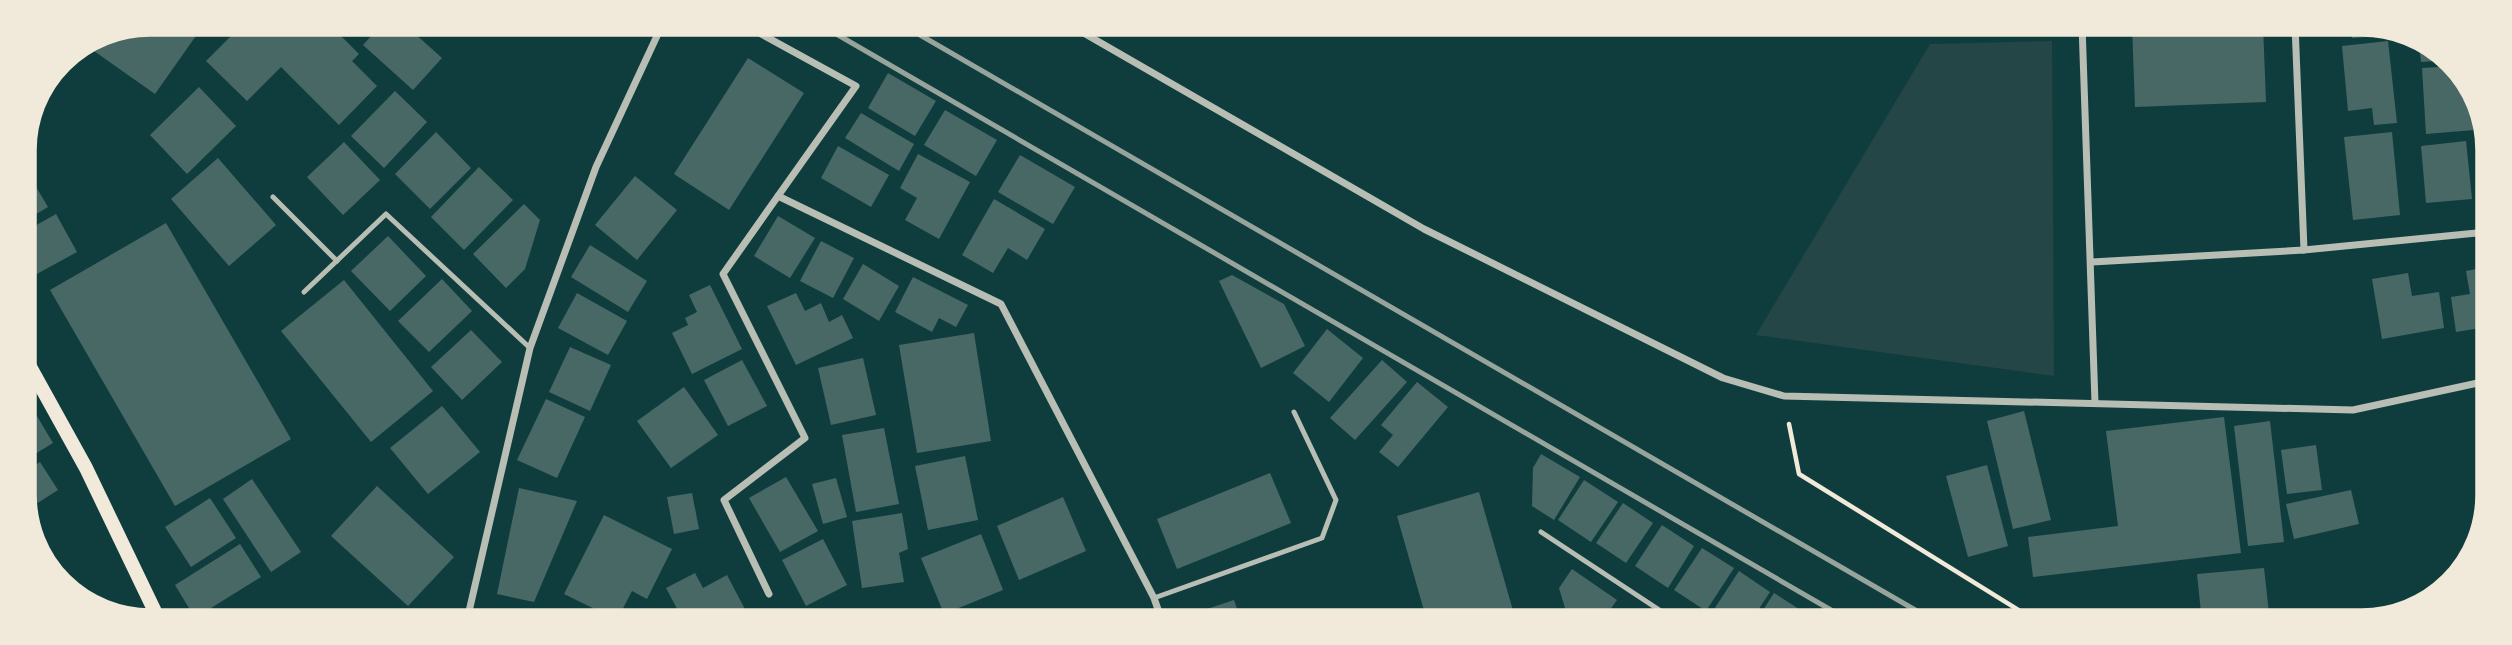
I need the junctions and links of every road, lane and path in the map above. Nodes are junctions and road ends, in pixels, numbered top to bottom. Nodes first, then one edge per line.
1 (657, 35) edge
2 (763, 35) edge
3 (1087, 35) edge
4 (2082, 35) edge
5 (2295, 35) edge
6 (778, 196) junction
7 (273, 197) dead end
8 (2477, 233) edge
9 (2304, 250) junction
10 (337, 261) junction
11 (2092, 262) junction
12 (304, 292) dead end
13 (530, 348) junction
14 (35, 376) edge
15 (2477, 384) edge
16 (1784, 396) junction
17 (2095, 403) junction
18 (1294, 412) dead end
19 (1541, 532) dead end
20 (769, 594) dead end
21 (1154, 598) junction
22 (154, 610) edge
23 (469, 610) edge
24 (1158, 610) edge
25 (1659, 610) edge
26 (2019, 610) edge

1 - 13 street
2 - 6 street
3 - 16 street
4 - 11 street
5 - 9 street
6 - 20 street
6 - 21 street
7 - 10 lane
8 - 9 street
9 - 11 street
10 - 12 lane
10 - 13 lane
11 - 17 street
13 - 23 street
14 - 22 main road
15 - 17 street
16 - 17 street
16 - 26 path
18 - 21 lane
19 - 25 lane
21 - 24 street

